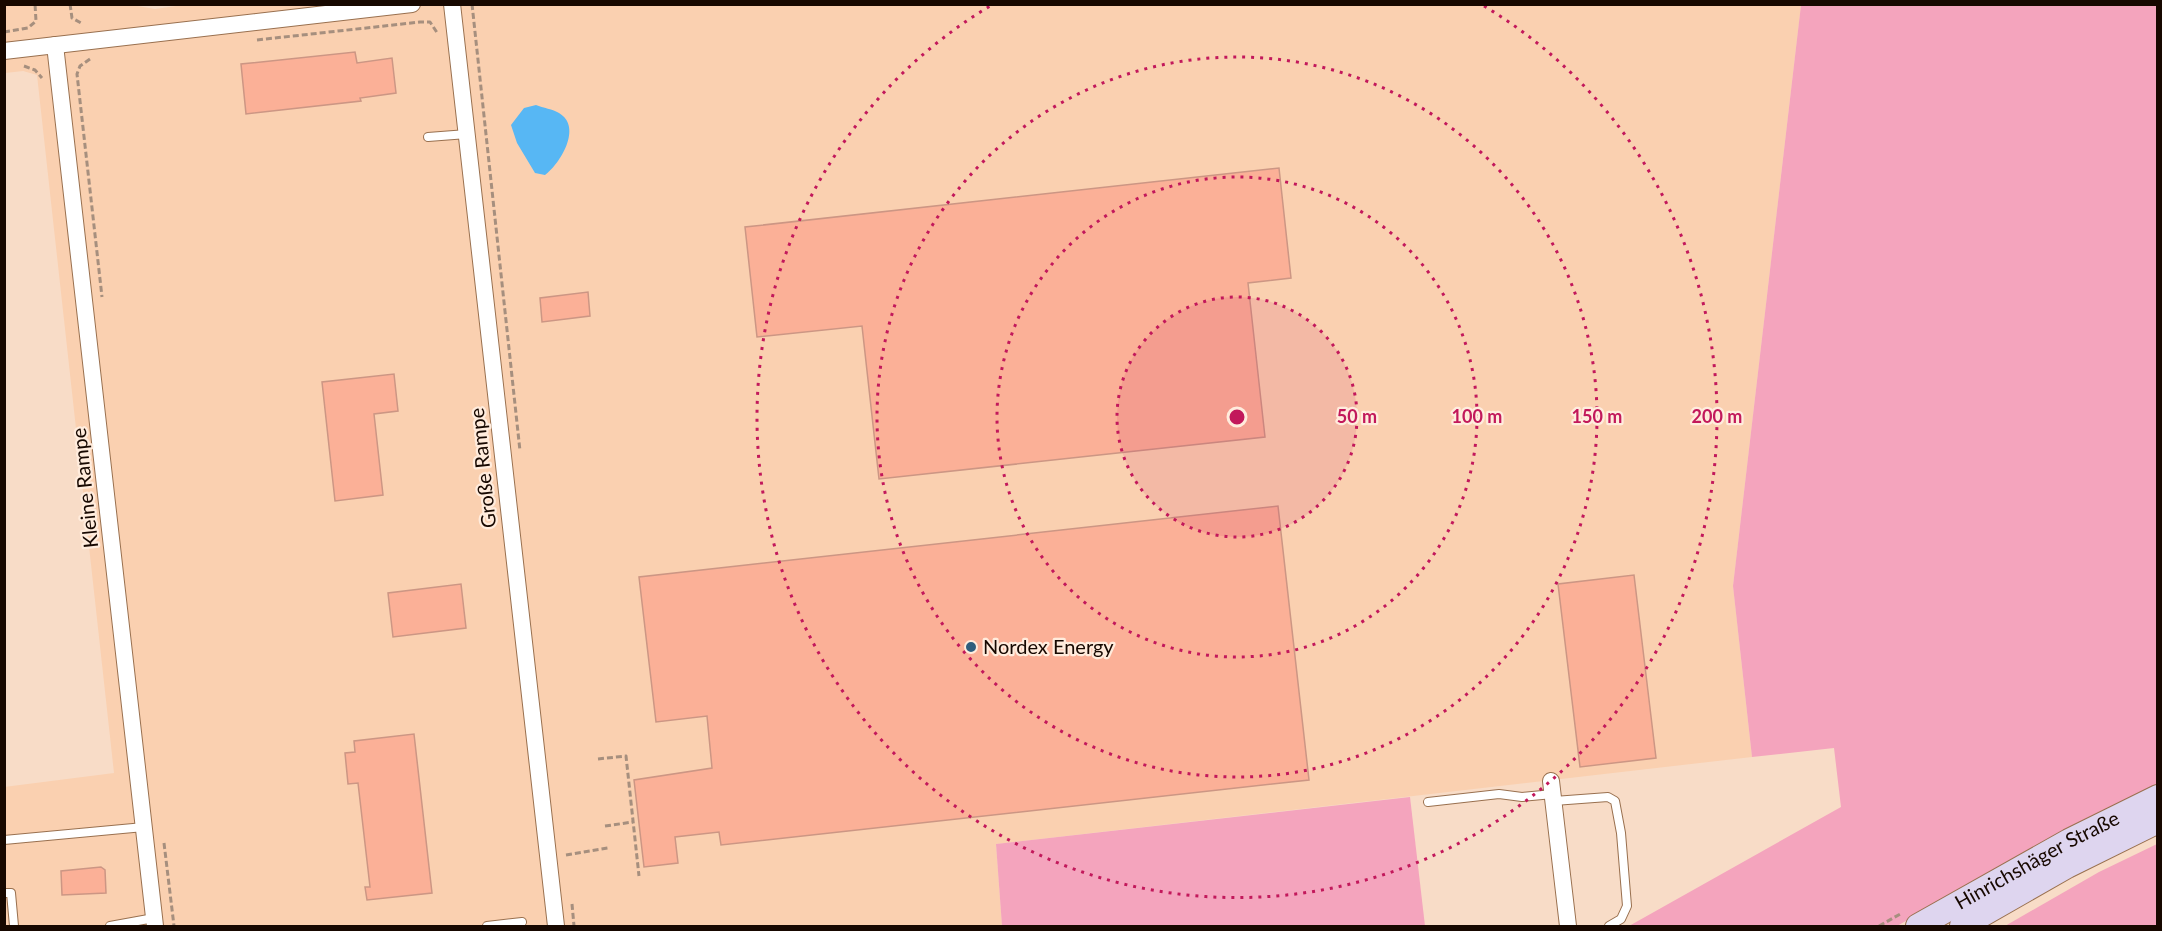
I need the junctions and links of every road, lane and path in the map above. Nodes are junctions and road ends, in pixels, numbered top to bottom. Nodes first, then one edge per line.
1 (35, 4) edge
2 (70, 4) edge
3 (412, 4) edge
4 (452, 4) edge
5 (472, 4) edge
6 (420, 22) dead end
7 (83, 24) dead end
8 (4, 32) edge
9 (439, 36) dead end
10 (56, 45) junction
11 (4, 51) edge
12 (91, 58) dead end
13 (31, 68) dead end
14 (77, 74) dead end
15 (42, 78) dead end
16 (467, 134) junction
17 (428, 138) dead end
18 (521, 459) dead end
19 (598, 759) dead end
20 (1553, 792) junction
21 (2157, 797) edge
22 (1428, 802) dead end
23 (2157, 821) edge
24 (633, 822) junction
25 (605, 826) dead end
26 (144, 827) junction
27 (4, 840) edge
28 (608, 848) dead end
29 (567, 866) dead end
30 (639, 876) dead end
31 (4, 893) edge
32 (571, 902) dead end
33 (155, 922) edge
34 (522, 922) dead end
35 (108, 926) edge
36 (498, 926) edge
37 (14, 927) edge
38 (488, 927) edge
39 (556, 927) edge
40 (574, 927) edge
41 (1568, 927) edge
42 (1609, 927) edge
43 (1918, 927) edge
44 (1962, 927) edge

1 - 8 path
2 - 7 path
3 - 10 street
4 - 16 street, Große Rampe
5 - 18 path
6 - 9 path
10 - 11 street
10 - 26 street, Kleine Rampe
12 - 14 path
13 - 15 path
16 - 17 lane
16 - 39 street, Große Rampe
19 - 24 path
20 - 22 lane
20 - 41 street
20 - 42 lane
21 - 43 main road, Hinrichshäger Straße
23 - 44 main road, Hinrichshäger Straße
24 - 25 path
24 - 30 path
26 - 27 lane
26 - 33 street, Kleine Rampe
28 - 29 path
31 - 37 lane
32 - 40 path
33 - 35 lane
34 - 36 lane
36 - 38 lane

